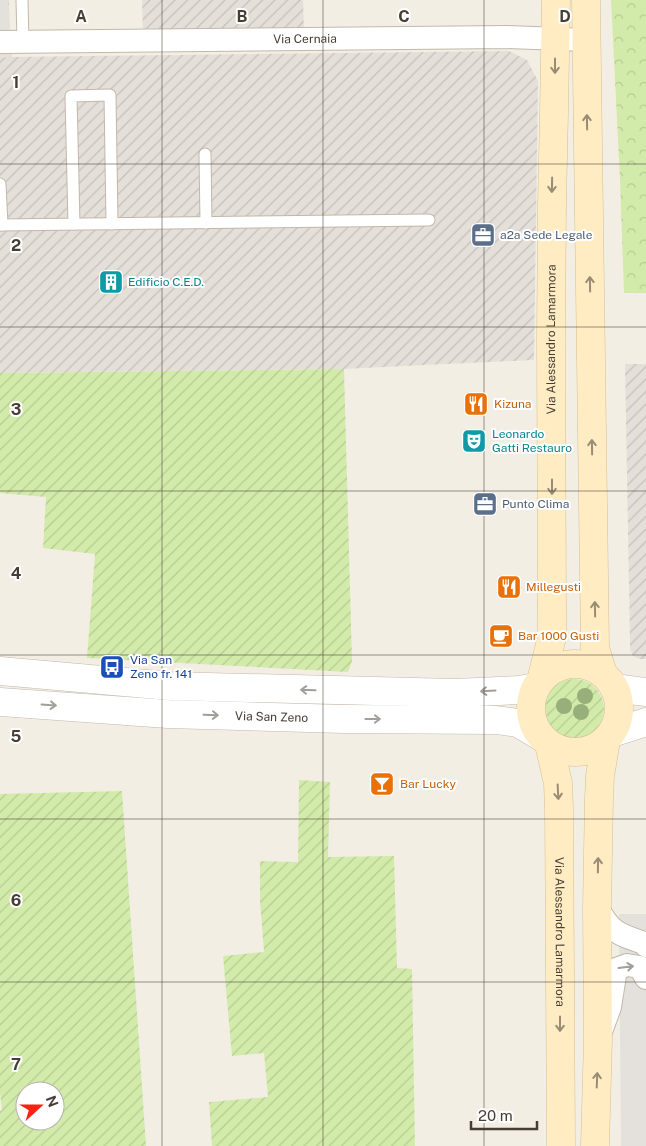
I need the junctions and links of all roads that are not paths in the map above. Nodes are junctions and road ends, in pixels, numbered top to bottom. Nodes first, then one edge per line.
1 (22, 0) edge
2 (556, 0) edge
3 (586, 0) edge
4 (554, 39) junction
5 (586, 40) junction
6 (0, 42) edge
7 (23, 42) junction
8 (205, 154) dead end
9 (0, 184) edge
10 (429, 220) dead end
11 (206, 223) junction
12 (74, 224) junction
13 (112, 224) junction
14 (1, 225) edge
15 (0, 671) edge
16 (609, 681) junction
17 (539, 682) junction
18 (646, 692) edge
19 (0, 702) edge
20 (646, 722) edge
21 (609, 737) junction
22 (544, 740) junction
23 (597, 906) junction
24 (646, 946) edge
25 (646, 978) edge
26 (598, 1039) junction
27 (561, 1133) edge
28 (552, 1146) edge
29 (595, 1146) edge

1 - 7 lane
2 - 4 main road, Via Alessandro Lamarmora
3 - 5 main road
4 - 5 street, Via Cernaia
4 - 7 street, Via Cernaia
4 -> 17 main road, Via Alessandro Lamarmora
16 -> 5 main road
6 - 7 street, Via Cernaia
8 - 11 lane
9 - 14 lane
10 - 11 lane
11 - 13 lane
12 - 13 lane
12 - 13 lane
12 - 14 lane
17 -> 15 street
16 - 17 main road
16 - 18 street
16 - 21 main road
17 - 22 main road
19 -> 22 street, Via San Zeno
20 - 21 street
21 - 22 main road
23 -> 21 main road
22 -> 27 main road, Via Alessandro Lamarmora
23 - 24 street
23 - 26 main road
26 -> 25 street
29 -> 26 main road
27 - 28 street, Via Alessandro Lamarmora

